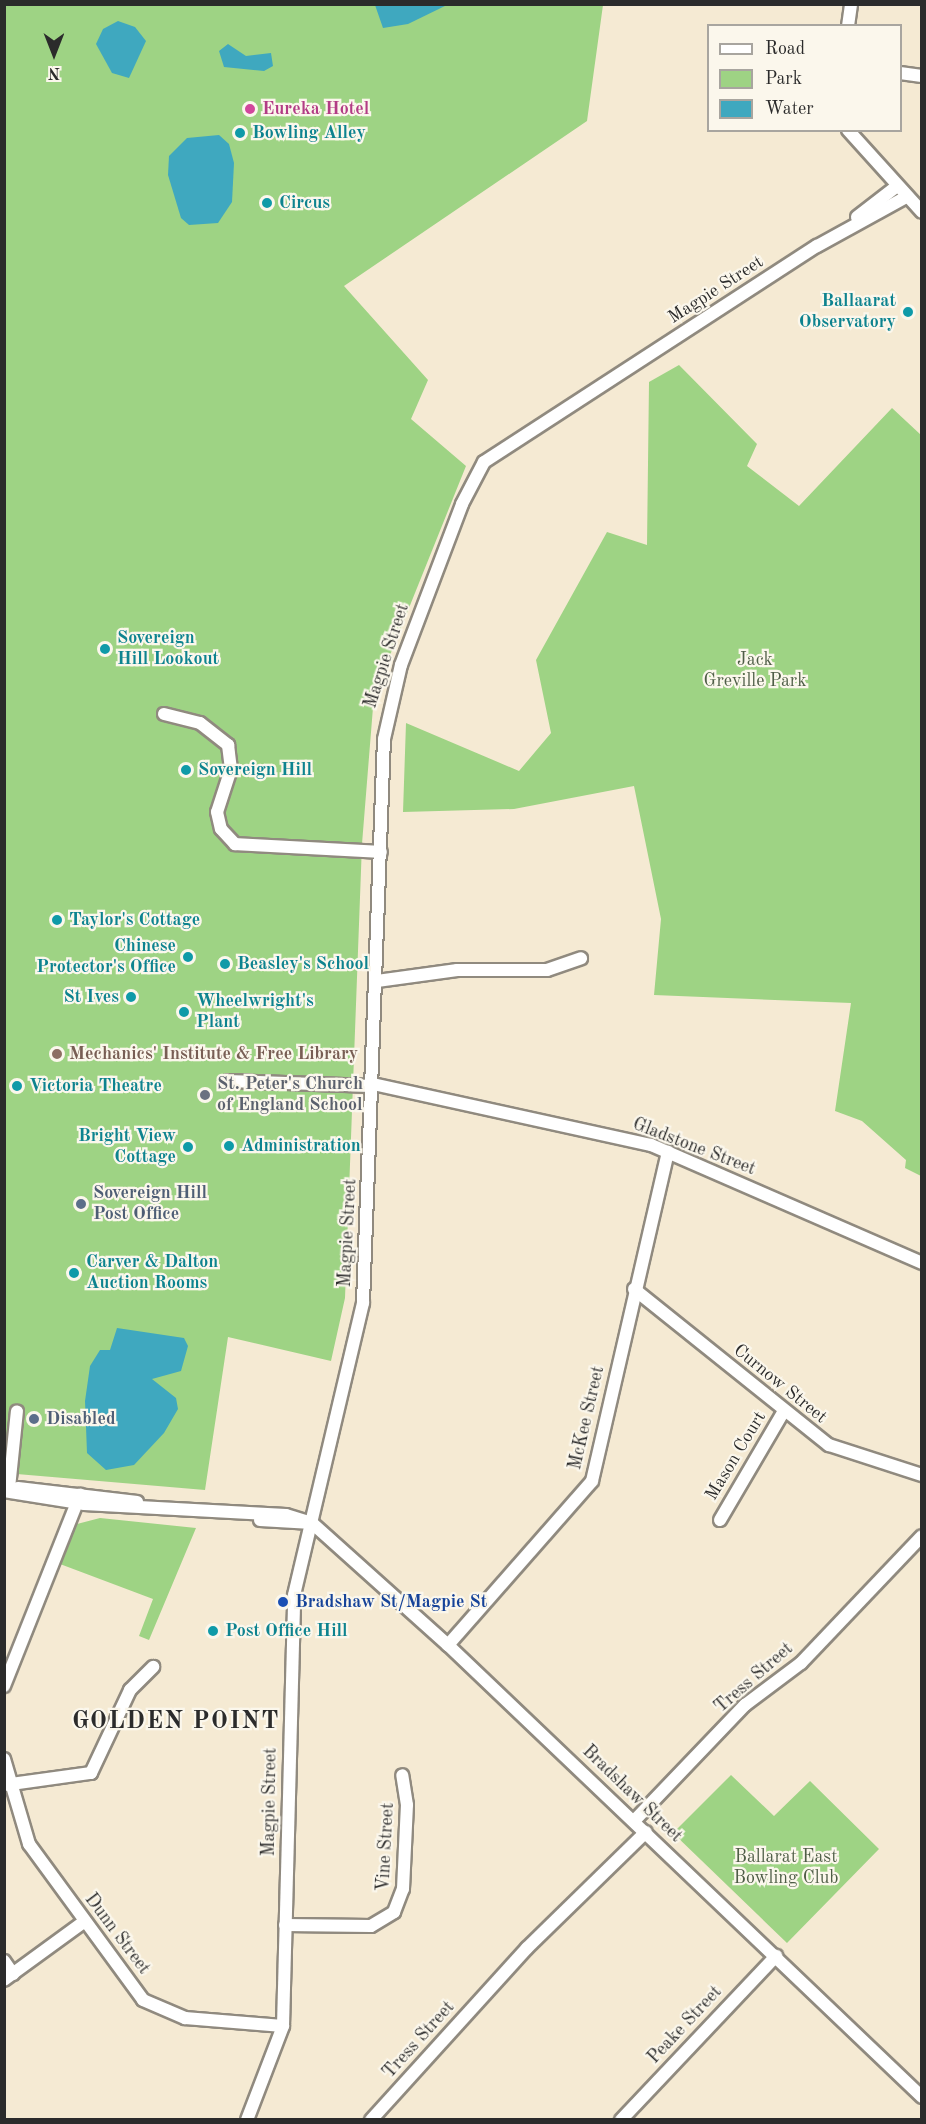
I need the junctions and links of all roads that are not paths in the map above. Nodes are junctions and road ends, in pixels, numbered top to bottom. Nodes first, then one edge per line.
1 (851, 4) edge
2 (848, 24) edge
3 (902, 73) edge
4 (921, 76) edge
5 (850, 132) edge
6 (896, 187) junction
7 (906, 197) junction
8 (921, 212) edge
9 (817, 246) junction
10 (164, 714) dead end
11 (381, 852) junction
12 (581, 958) dead end
13 (377, 981) junction
14 (228, 1081) dead end
15 (373, 1085) junction
16 (668, 1152) junction
17 (921, 1263) edge
18 (634, 1289) junction
19 (17, 1411) dead end
20 (784, 1411) junction
21 (921, 1475) edge
22 (6, 1489) edge
23 (78, 1499) junction
24 (720, 1520) dead end
25 (312, 1523) junction
26 (921, 1536) edge
27 (448, 1645) junction
28 (153, 1667) dead end
29 (4, 1686) edge
30 (4, 1759) edge
31 (402, 1775) dead end
32 (7, 1784) edge
33 (634, 1821) junction
34 (646, 1832) junction
35 (85, 1921) junction
36 (285, 1926) junction
37 (776, 1956) junction
38 (4, 1961) edge
39 (9, 1977) edge
40 (283, 2026) junction
41 (921, 2097) edge
42 (247, 2120) edge
43 (371, 2120) edge
44 (621, 2120) edge

1 - 2 street
3 - 4 street
5 - 6 street
6 - 7 street
6 - 9 street, Magpie Street
7 - 8 street
7 - 9 street, Magpie Street
9 - 11 street, Magpie Street
10 - 11 street
11 - 13 street, Magpie Street
12 - 13 street
13 - 15 street, Magpie Street
14 - 15 street, Gladstone Street
15 - 16 street, Gladstone Street
15 - 25 street, Magpie Street
16 - 17 street, Gladstone Street
16 - 18 street, McKee Street
18 - 20 street, Curnow Street
18 - 27 street, McKee Street
19 - 22 street
20 - 21 street, Curnow Street
20 - 24 street, Mason Court
22 - 23 street
23 - 25 street
23 - 29 street
25 - 27 street, Bradshaw Street
25 - 36 street, Magpie Street
26 - 33 street, Tress Street
27 - 33 street, Bradshaw Street
28 - 32 street
30 - 32 street, Dunn Street
31 - 36 street, Vine Street
32 - 35 street, Dunn Street
33 - 34 street, Bradshaw Street
34 - 37 street, Bradshaw Street
34 - 43 street, Tress Street
35 - 39 street
35 - 40 street, Dunn Street
36 - 40 street, Magpie Street
37 - 41 street, Bradshaw Street
37 - 44 street, Peake Street
38 - 39 street
40 - 42 street, Magpie Street

